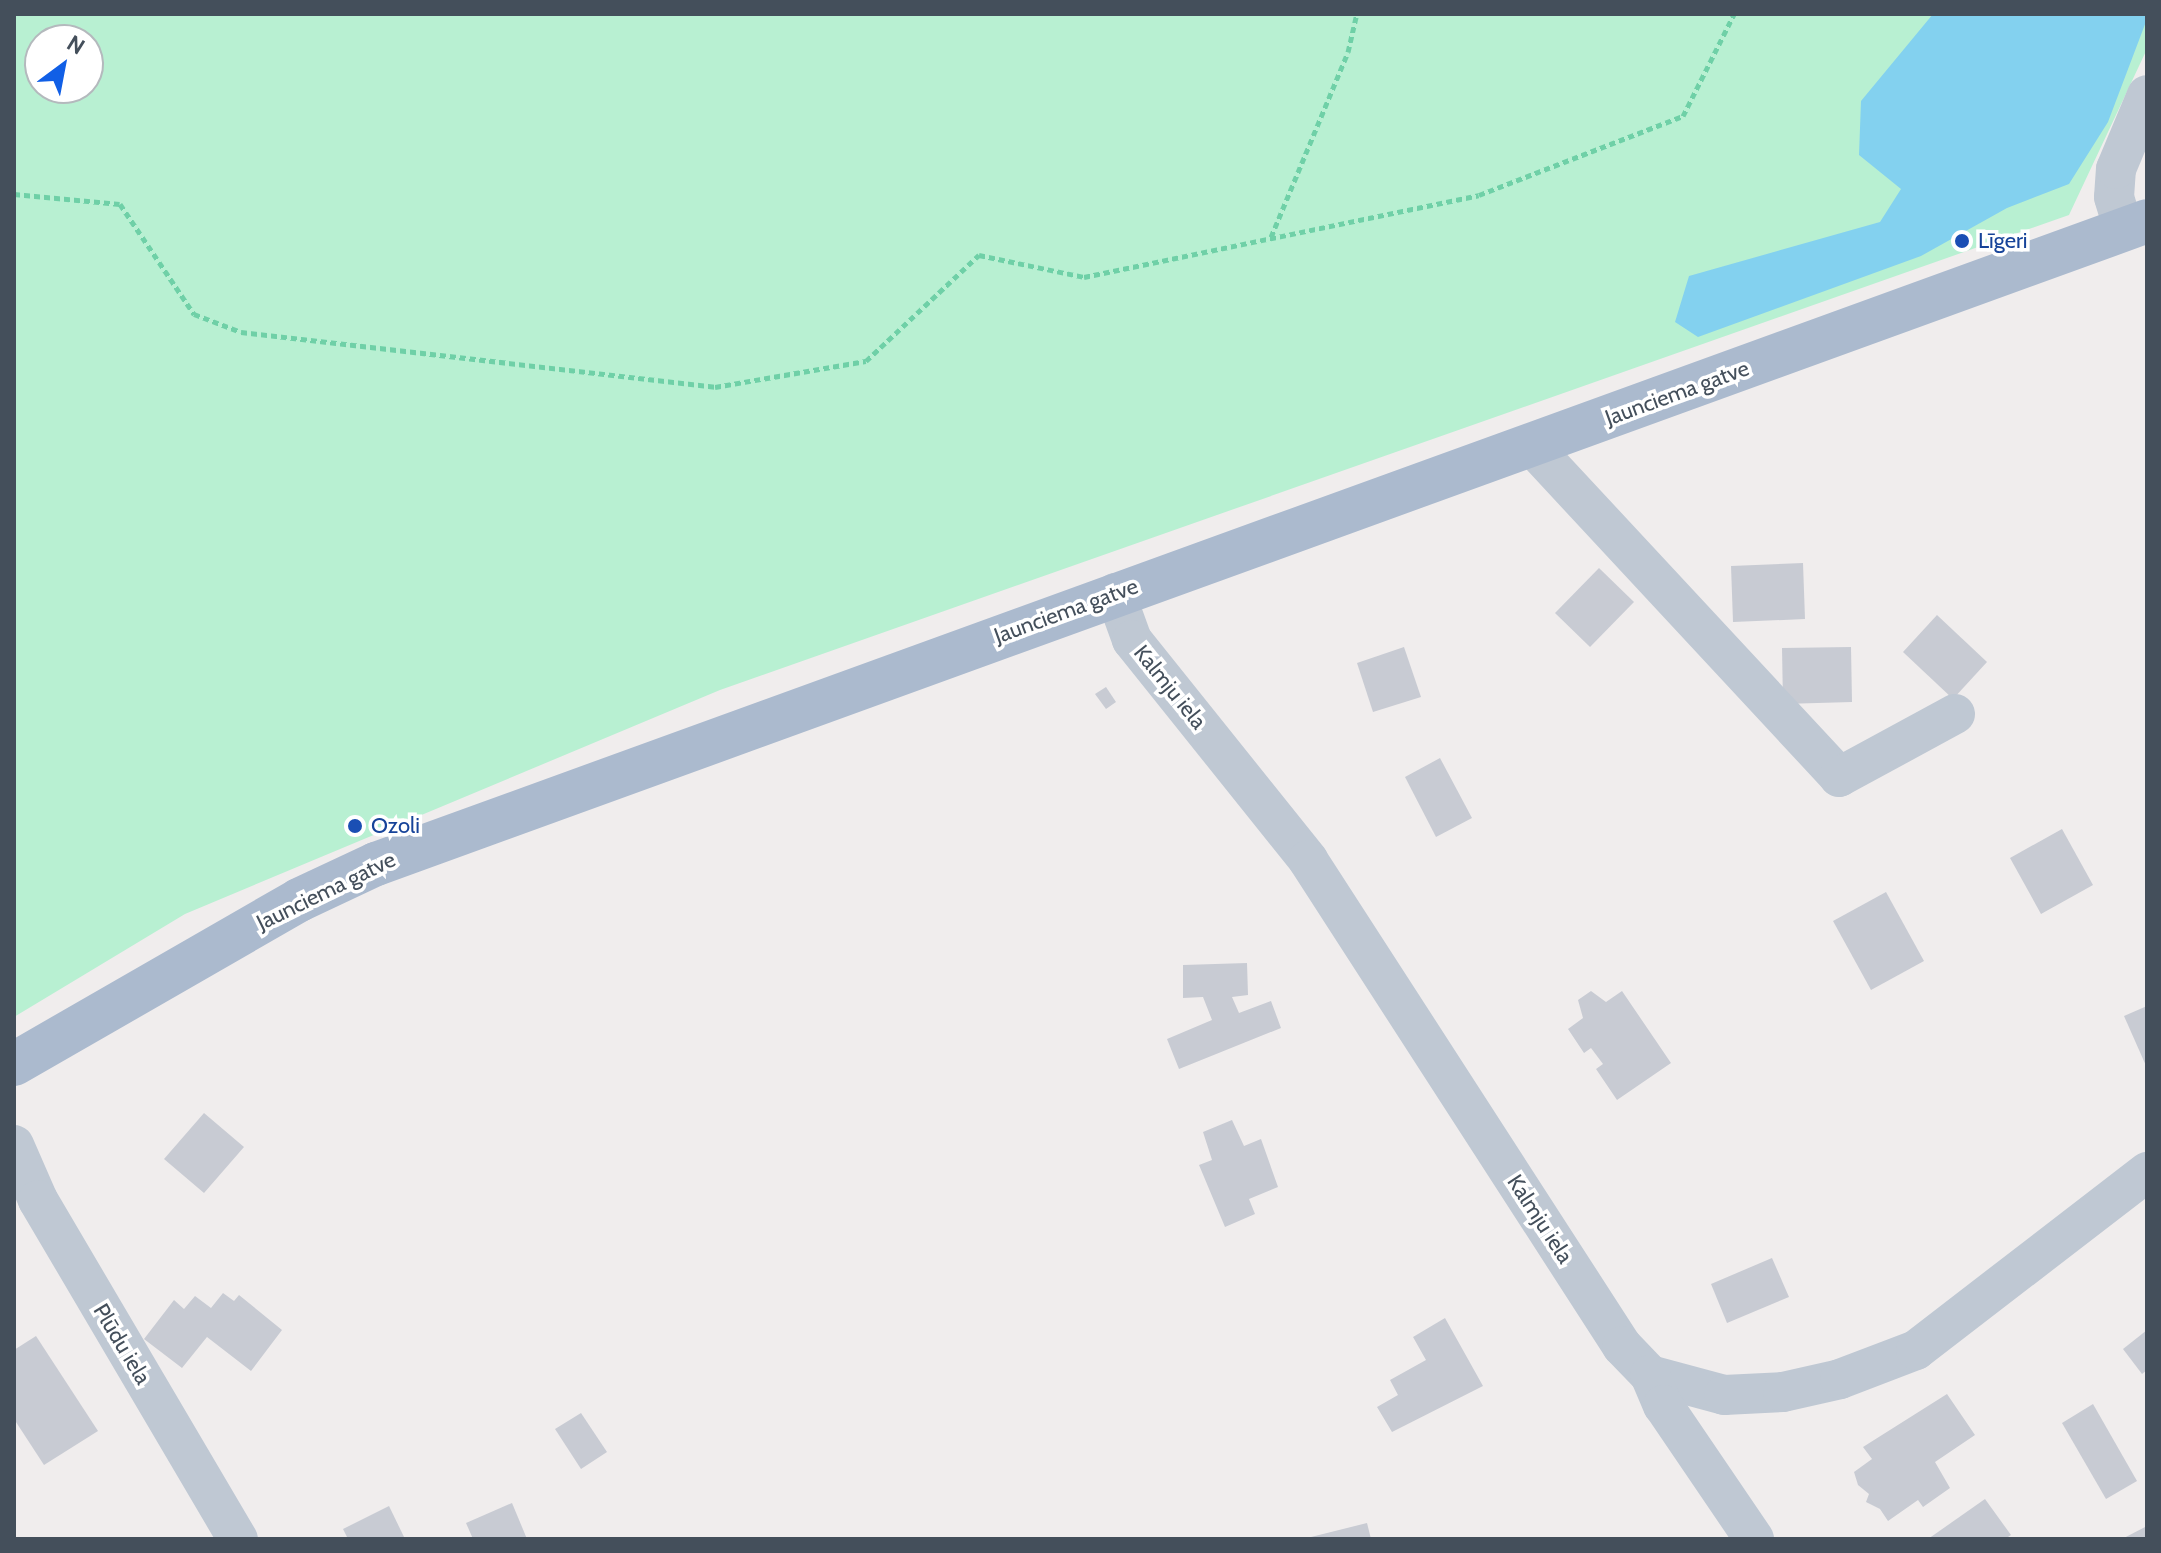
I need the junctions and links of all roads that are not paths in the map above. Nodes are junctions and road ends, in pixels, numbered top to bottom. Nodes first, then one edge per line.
1 (2147, 95) edge
2 (2136, 226) edge
3 (1531, 445) junction
4 (1115, 593) junction
5 (1955, 714) dead end
6 (14, 1064) edge
7 (14, 1145) edge
8 (2147, 1172) edge
9 (1650, 1375) junction
10 (238, 1539) edge
11 (1754, 1539) edge

1 - 2 street
2 - 3 main road, Jaunciema gatve
3 - 4 main road, Jaunciema gatve
3 - 5 street
4 - 6 main road, Jaunciema gatve
4 - 9 street, Kalmju iela
7 - 10 street, Plūdu iela
8 - 9 street
9 - 11 street

